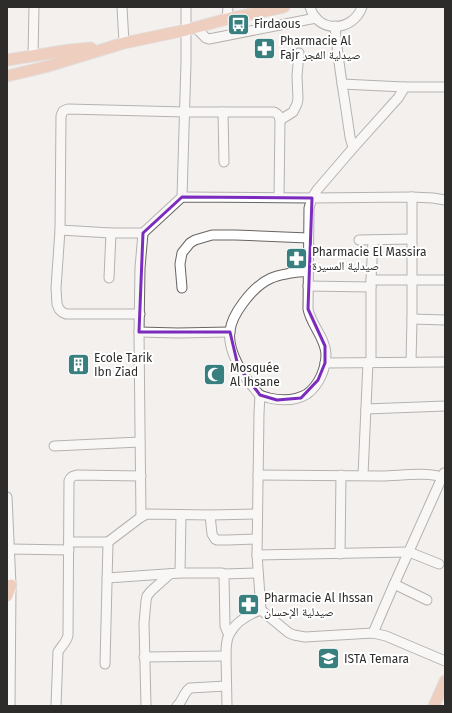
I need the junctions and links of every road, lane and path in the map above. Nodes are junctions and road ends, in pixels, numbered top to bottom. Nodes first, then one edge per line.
1 (34, 7) edge
2 (122, 7) edge
3 (186, 7) edge
4 (228, 7) edge
5 (284, 7) edge
6 (310, 7) edge
7 (362, 7) edge
8 (316, 18) junction
9 (227, 19) junction
10 (335, 26) junction
11 (191, 28) junction
12 (124, 43) junction
13 (108, 47) junction
14 (299, 53) dead end
15 (33, 55) junction
16 (7, 60) edge
17 (10, 77) edge
18 (342, 84) junction
19 (404, 87) junction
20 (445, 87) edge
21 (185, 112) junction
22 (224, 112) junction
23 (280, 120) junction
24 (354, 147) junction
25 (224, 162) dead end
26 (182, 197) junction
27 (279, 197) junction
28 (412, 197) junction
29 (312, 198) junction
30 (445, 200) edge
31 (60, 230) junction
32 (111, 233) junction
33 (143, 233) junction
34 (308, 238) junction
35 (411, 239) junction
36 (359, 240) dead end
37 (373, 240) junction
38 (308, 271) junction
39 (109, 278) dead end
40 (411, 280) junction
41 (445, 280) edge
42 (371, 283) junction
43 (308, 286) junction
44 (182, 288) dead end
45 (140, 314) junction
46 (412, 319) junction
47 (445, 320) edge
48 (139, 332) junction
49 (230, 332) junction
50 (370, 362) junction
51 (411, 362) junction
52 (445, 362) edge
53 (326, 363) junction
54 (260, 395) junction
55 (445, 406) edge
56 (366, 409) junction
57 (140, 442) junction
58 (54, 446) dead end
59 (258, 475) junction
60 (341, 475) junction
61 (363, 475) junction
62 (141, 476) junction
63 (444, 476) edge
64 (7, 497) edge
65 (257, 514) junction
66 (182, 515) junction
67 (210, 515) junction
68 (141, 517) junction
69 (257, 539) junction
70 (108, 542) junction
71 (69, 546) junction
72 (10, 549) junction
73 (409, 552) junction
74 (340, 554) junction
75 (257, 555) junction
76 (439, 564) dead end
77 (180, 573) junction
78 (258, 573) junction
79 (170, 574) junction
80 (224, 574) junction
81 (107, 578) junction
82 (394, 584) junction
83 (11, 585) junction
84 (7, 596) edge
85 (427, 600) dead end
86 (261, 610) junction
87 (230, 633) junction
88 (373, 633) junction
89 (226, 656) junction
90 (144, 657) junction
91 (445, 661) edge
92 (105, 664) dead end
93 (445, 681) edge
94 (226, 686) junction
95 (10, 706) edge
96 (56, 706) edge
97 (146, 706) edge
98 (177, 706) edge
99 (227, 706) edge
100 (434, 706) edge

1 - 15 street
2 - 12 street
3 - 11 street
4 - 9 street
5 - 9 main road
6 - 8 street
7 - 10 street
8 - 10 street
8 - 11 street
9 - 11 main road
10 - 18 street
11 - 12 main road
11 - 21 street
12 - 13 main road
13 - 15 main road
13 - 17 main road
14 - 23 street
15 - 16 main road
18 - 19 street
18 - 24 street
19 - 20 street
19 - 24 street
21 - 22 street
21 - 26 street
21 - 31 street
22 - 23 street
22 - 25 street
23 - 27 street
24 - 29 street
26 - 27 street
26 - 33 street
27 - 29 street
28 - 29 street
28 - 30 street
28 - 35 street
29 - 34 street
31 - 32 street
31 - 45 street
32 - 33 street
32 - 39 street
33 - 45 street
34 - 38 street
34 - 44 street
35 - 37 street
35 - 40 street
36 - 37 street
37 - 42 street
38 - 43 street
38 - 49 street
40 - 41 street
40 - 42 street
40 - 46 street
42 - 43 street
42 - 50 street
43 - 53 street
45 - 48 street
46 - 47 street
46 - 51 street
48 - 49 street
48 - 57 street
49 - 54 street
50 - 51 street
50 - 53 street
50 - 56 street
51 - 52 street
53 - 54 street
54 - 59 street
55 - 56 street
56 - 61 street
57 - 58 street
57 - 62 street
59 - 60 street
59 - 65 street
60 - 61 street
60 - 74 street
61 - 63 street
62 - 68 street
62 - 71 street
63 - 73 street
64 - 72 street
65 - 67 street
65 - 69 street
66 - 67 street
66 - 68 street
66 - 77 street
67 - 69 street
68 - 70 street
69 - 75 street
70 - 71 street
70 - 81 street
71 - 72 street
71 - 96 street
72 - 83 street
73 - 74 street
73 - 76 street
73 - 82 street
74 - 75 street
75 - 78 street
77 - 79 street
77 - 80 street
78 - 80 street
78 - 86 street
79 - 81 street
79 - 90 street
80 - 87 street
81 - 92 street
82 - 85 street
82 - 88 street
83 - 84 main road
83 - 95 street
86 - 87 street
86 - 88 street
87 - 89 street
88 - 91 street
89 - 90 street
89 - 94 street
90 - 97 street
93 - 100 main road
94 - 98 street
94 - 99 street

